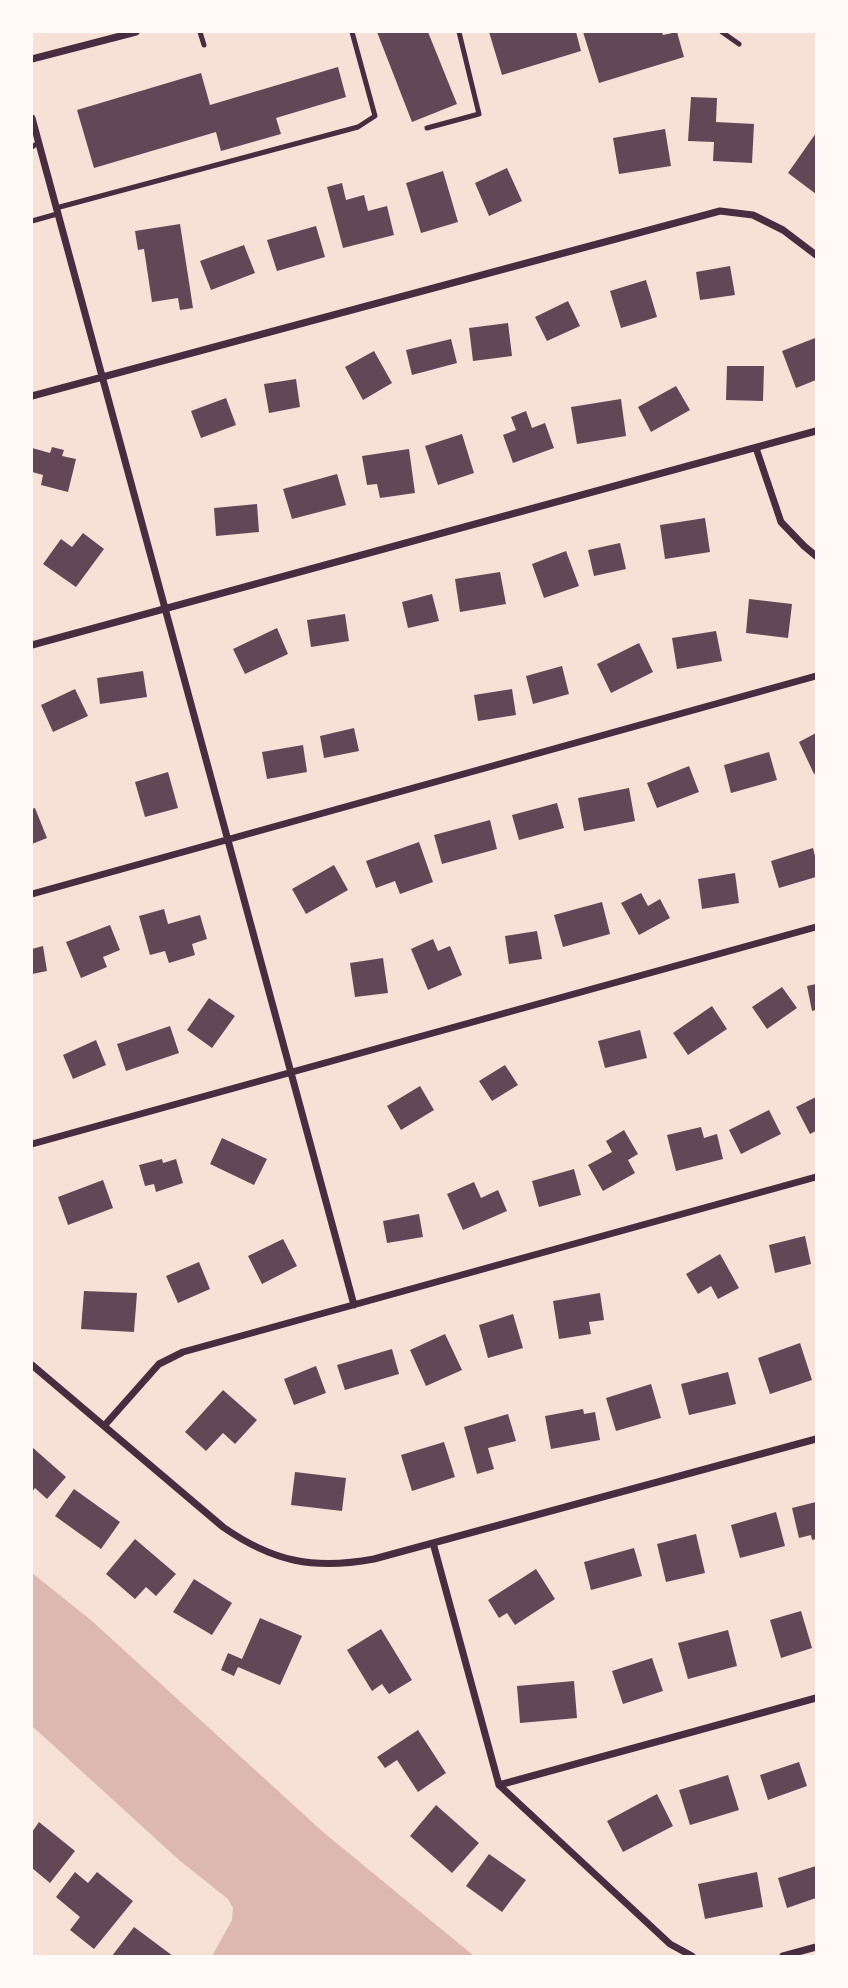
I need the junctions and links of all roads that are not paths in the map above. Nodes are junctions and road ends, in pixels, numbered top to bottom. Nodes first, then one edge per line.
1 (136, 32) edge
2 (200, 32) edge
3 (352, 32) edge
4 (459, 32) edge
5 (722, 32) edge
6 (739, 44) dead end
7 (204, 45) dead end
8 (32, 59) edge
9 (32, 118) edge
10 (427, 128) dead end
11 (35, 145) edge
12 (57, 211) junction
13 (32, 221) edge
14 (817, 255) edge
15 (102, 377) junction
16 (32, 396) edge
17 (817, 431) edge
18 (756, 448) junction
19 (817, 556) edge
20 (164, 609) junction
21 (32, 645) edge
22 (817, 676) edge
23 (228, 841) junction
24 (32, 894) edge
25 (817, 927) edge
26 (291, 1073) junction
27 (32, 1144) edge
28 (817, 1177) edge
29 (354, 1306) junction
30 (32, 1365) edge
31 (104, 1426) junction
32 (817, 1439) edge
33 (433, 1543) junction
34 (817, 1698) edge
35 (499, 1785) junction
36 (817, 1947) edge
37 (692, 1956) edge
38 (783, 1956) edge

1 - 8 street
2 - 7 lane
3 - 12 lane
4 - 10 lane
5 - 6 lane
9 - 11 street
11 - 12 street
12 - 13 lane
12 - 15 street
14 - 15 street
15 - 16 street
15 - 20 street
17 - 18 street
18 - 19 street
18 - 20 street
20 - 21 street
20 - 23 street
22 - 23 street
23 - 24 street
23 - 26 street
25 - 26 street
26 - 27 street
26 - 29 street
28 - 29 street
29 - 31 street
30 - 31 street
31 - 33 street
32 - 33 street
33 - 35 street
34 - 35 street
35 - 37 street
36 - 38 street

